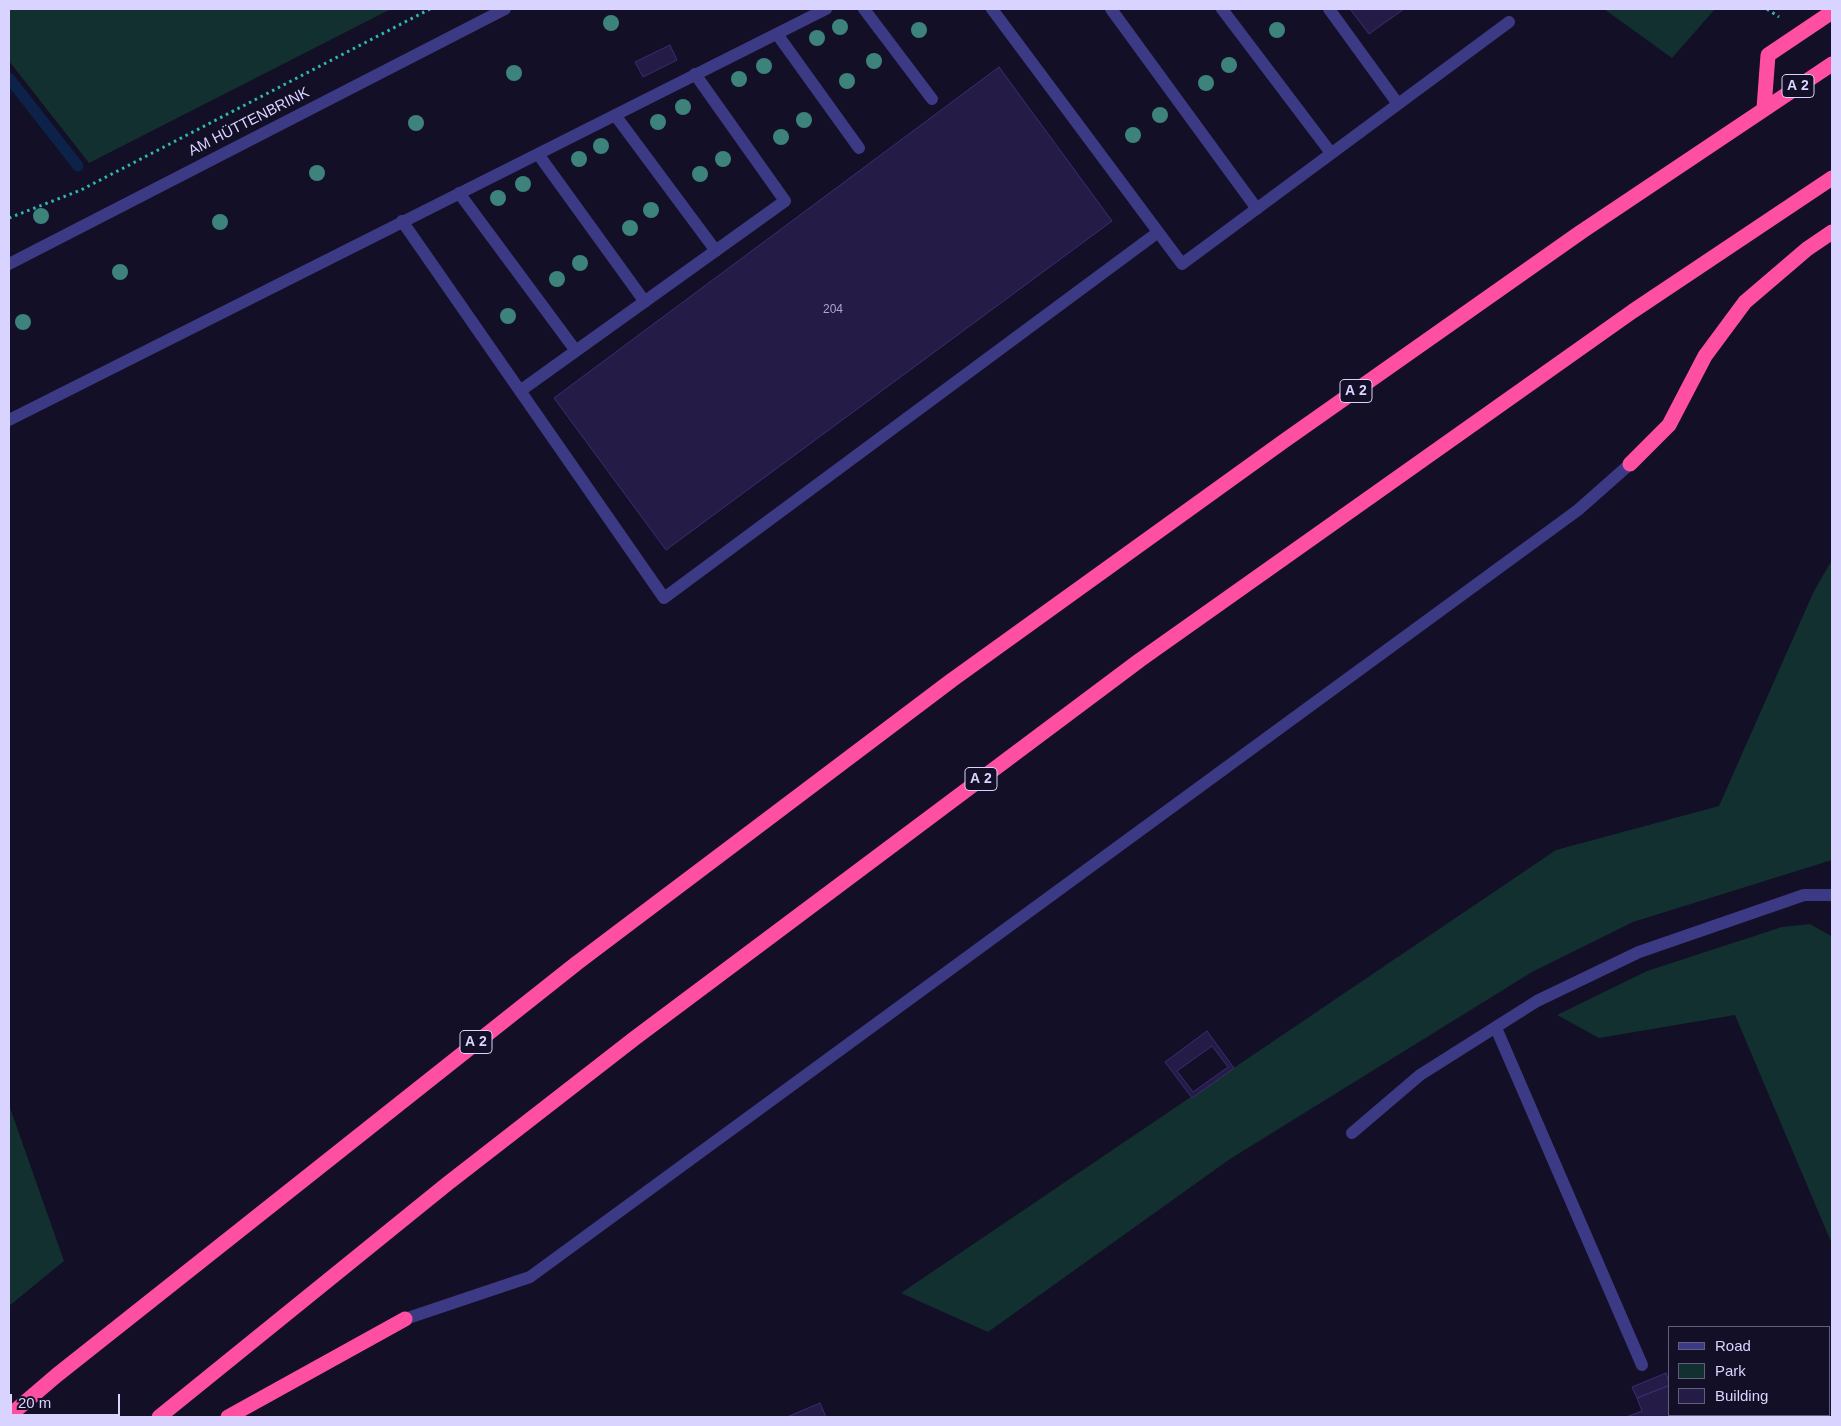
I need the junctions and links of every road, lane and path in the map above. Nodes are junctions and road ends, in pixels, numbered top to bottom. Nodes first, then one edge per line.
1 (430, 9) edge
2 (505, 9) edge
3 (826, 9) edge
4 (864, 9) edge
5 (992, 9) edge
6 (1110, 9) edge
7 (1222, 9) edge
8 (1329, 9) edge
9 (1832, 12) edge
10 (1509, 22) dead end
11 (777, 34) junction
12 (1832, 64) edge
13 (696, 74) junction
14 (932, 99) dead end
15 (1398, 104) junction
16 (1764, 108) junction
17 (615, 114) junction
18 (859, 148) dead end
19 (1331, 153) junction
20 (538, 154) junction
21 (1832, 178) edge
22 (459, 193) junction
23 (1256, 209) junction
24 (9, 218) edge
25 (402, 222) junction
26 (1832, 232) edge
27 (1158, 233) junction
28 (716, 251) junction
29 (9, 264) edge
30 (645, 302) junction
31 (576, 351) junction
32 (520, 391) junction
33 (9, 420) edge
34 (1630, 464) joint
35 (1832, 895) edge
36 (1496, 1028) junction
37 (1352, 1132) dead end
38 (405, 1319) joint
39 (1642, 1365) dead end
40 (9, 1416) edge
41 (159, 1417) edge
42 (228, 1417) edge

1 - 24 path
2 - 29 street, AM HÜTTENBRINK
3 - 11 street
4 - 14 street
5 - 27 street
6 - 23 street
7 - 19 street
8 - 15 street
9 - 16 highway
10 - 15 street
11 - 13 street
11 - 18 street
12 - 16 highway, A 2
13 - 17 street
13 - 28 street
15 - 19 street
16 - 40 highway, A 2
17 - 20 street
17 - 28 street
19 - 23 street
20 - 22 street
20 - 30 street
21 - 41 highway, A 2
22 - 25 street
22 - 31 street
23 - 27 street
25 - 32 street
25 - 33 street
26 - 34 highway
27 - 32 street
28 - 30 street
30 - 31 street
31 - 32 street
34 - 38 street
35 - 36 street
36 - 37 street
36 - 39 street
38 - 42 highway

